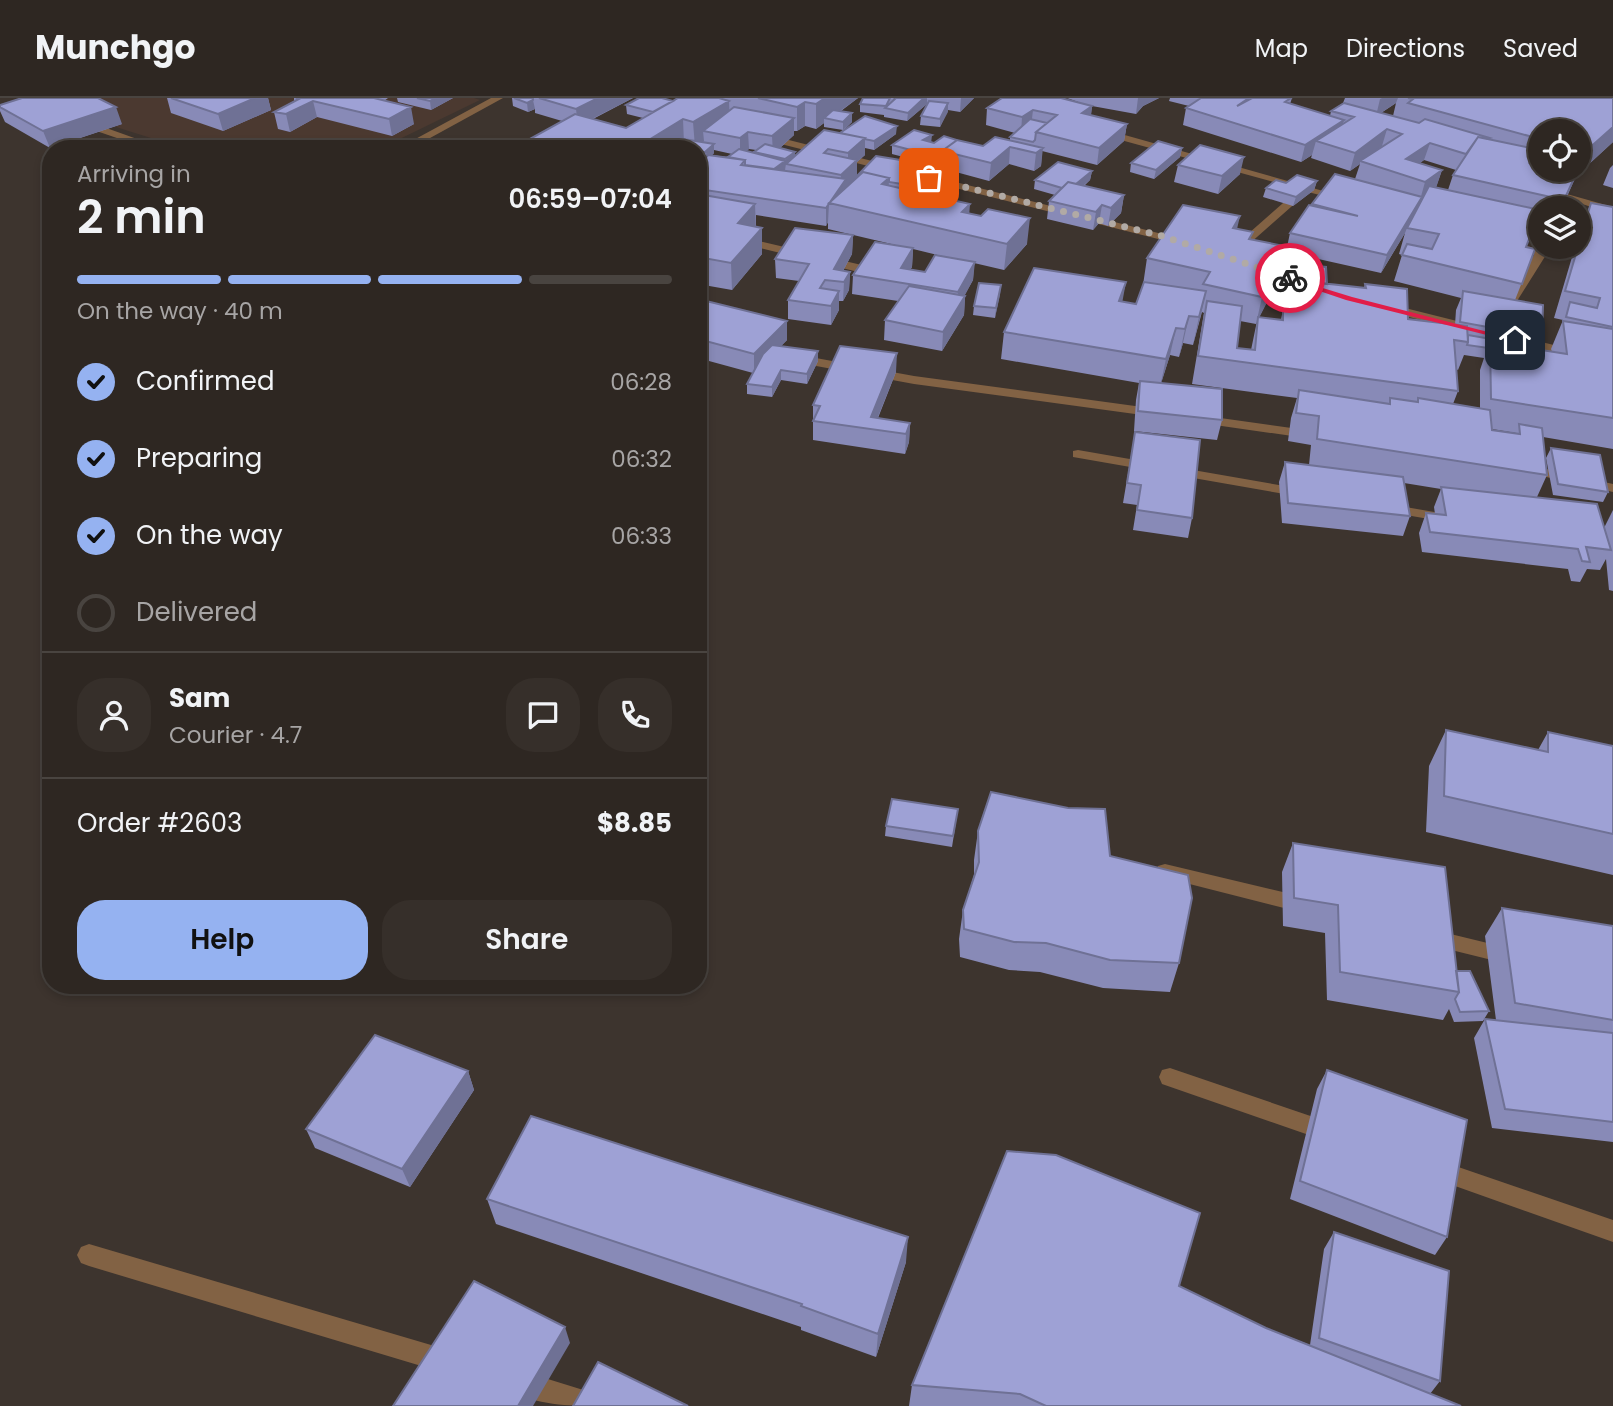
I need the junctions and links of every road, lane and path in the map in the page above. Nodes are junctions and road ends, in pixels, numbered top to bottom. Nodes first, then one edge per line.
1 (498, 98) edge
2 (68, 117) edge
3 (1095, 130) edge
4 (746, 133) edge
5 (134, 140) edge
6 (419, 140) edge
7 (1531, 184) edge
8 (1566, 184) edge
9 (1306, 188) junction
10 (1557, 192) junction
11 (1564, 196) edge
12 (1358, 202) edge
13 (1591, 208) edge
14 (1613, 211) edge
15 (707, 232) edge
16 (1501, 242) edge
17 (1198, 247) edge
18 (1528, 247) edge
19 (1537, 259) edge
20 (1240, 261) edge
21 (1252, 265) edge
22 (888, 275) edge
23 (1325, 290) edge
24 (1375, 305) edge
25 (1505, 310) edge
26 (781, 354) edge
27 (1613, 364) edge
28 (1322, 436) edge
29 (1077, 454) dead end
30 (1512, 465) edge
31 (1613, 488) edge
32 (1311, 495) edge
33 (1366, 504) edge
34 (1462, 521) edge
35 (1146, 866) edge
36 (1319, 909) edge
37 (1413, 933) edge
38 (1533, 963) edge
39 (1170, 1077) dead end
40 (1353, 1140) edge
41 (1418, 1163) edge
42 (1613, 1231) edge
43 (89, 1255) dead end
44 (474, 1370) edge
45 (500, 1378) edge
46 (593, 1406) edge

1 - 6 street
2 - 5 street
3 - 9 street
4 - 17 street
7 - 10 street
8 - 10 street
9 - 12 street
9 - 20 street
10 - 11 street
13 - 14 street
15 - 22 street
16 - 18 street
19 - 25 street
21 - 23 street
24 - 27 street
26 - 28 street
29 - 32 street
30 - 31 street
33 - 34 street
35 - 36 street
37 - 38 street
39 - 40 street
41 - 42 street
43 - 44 street
45 - 46 street

